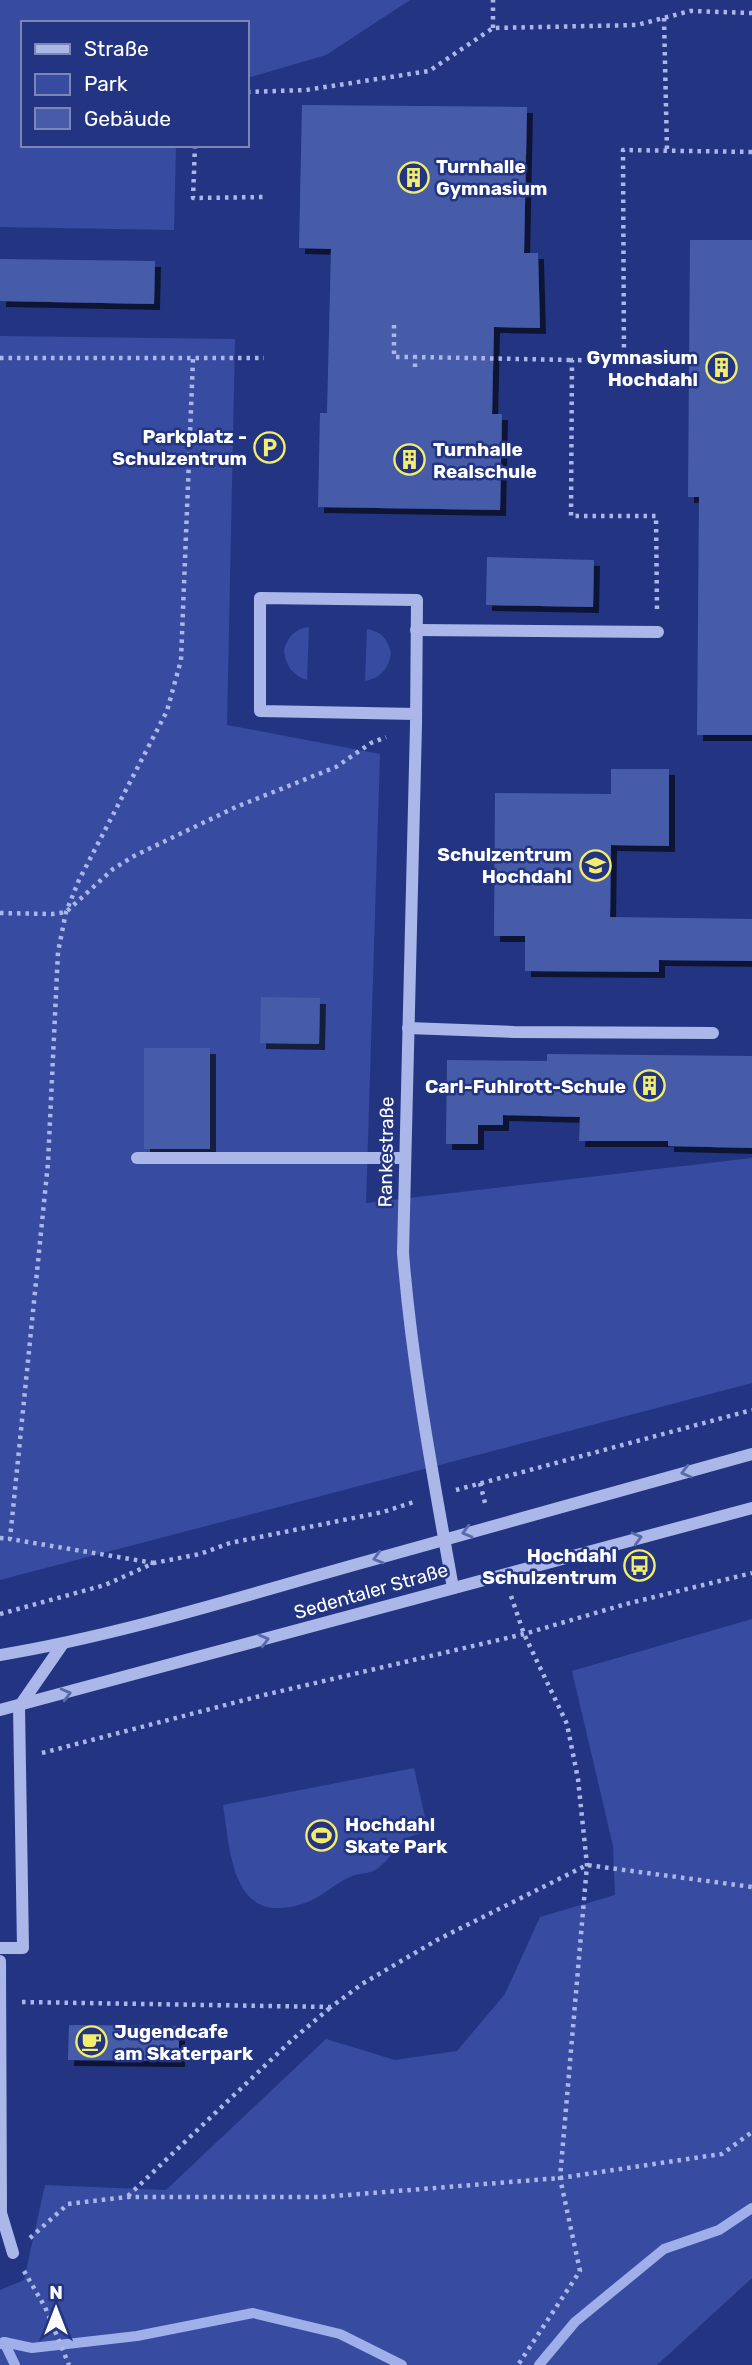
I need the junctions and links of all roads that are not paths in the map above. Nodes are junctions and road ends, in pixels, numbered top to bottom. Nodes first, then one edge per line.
1 (416, 630) junction
2 (657, 632) road end
3 (416, 720) junction
4 (408, 1028) junction
5 (713, 1033) dead end
6 (137, 1158) dead end
7 (405, 1158) junction
8 (752, 1454) edge
9 (752, 1508) edge
10 (444, 1539) junction
11 (453, 1588) junction
12 (62, 1645) junction
13 (0, 1655) edge
14 (19, 1707) junction
15 (0, 1710) edge
16 (0, 1948) edge
17 (0, 1961) edge
18 (2, 2001) edge
19 (13, 2253) road end

1 - 2 street
1 - 3 street, Rankestraße
1 - 3 street, Rankestraße
3 - 4 street, Rankestraße
4 - 5 street
4 - 7 street, Rankestraße
6 - 7 street
7 - 10 street, Rankestraße
8 -> 10 street, Sedentaler Straße
11 -> 9 street, Sedentaler Straße
10 - 11 street, Rankestraße
10 -> 12 street, Sedentaler Straße
14 -> 11 street, Sedentaler Straße
12 - 13 street, Sedentaler Straße
12 - 14 street
14 - 15 street, Sedentaler Straße
14 - 16 street
17 - 18 street
18 - 19 street

